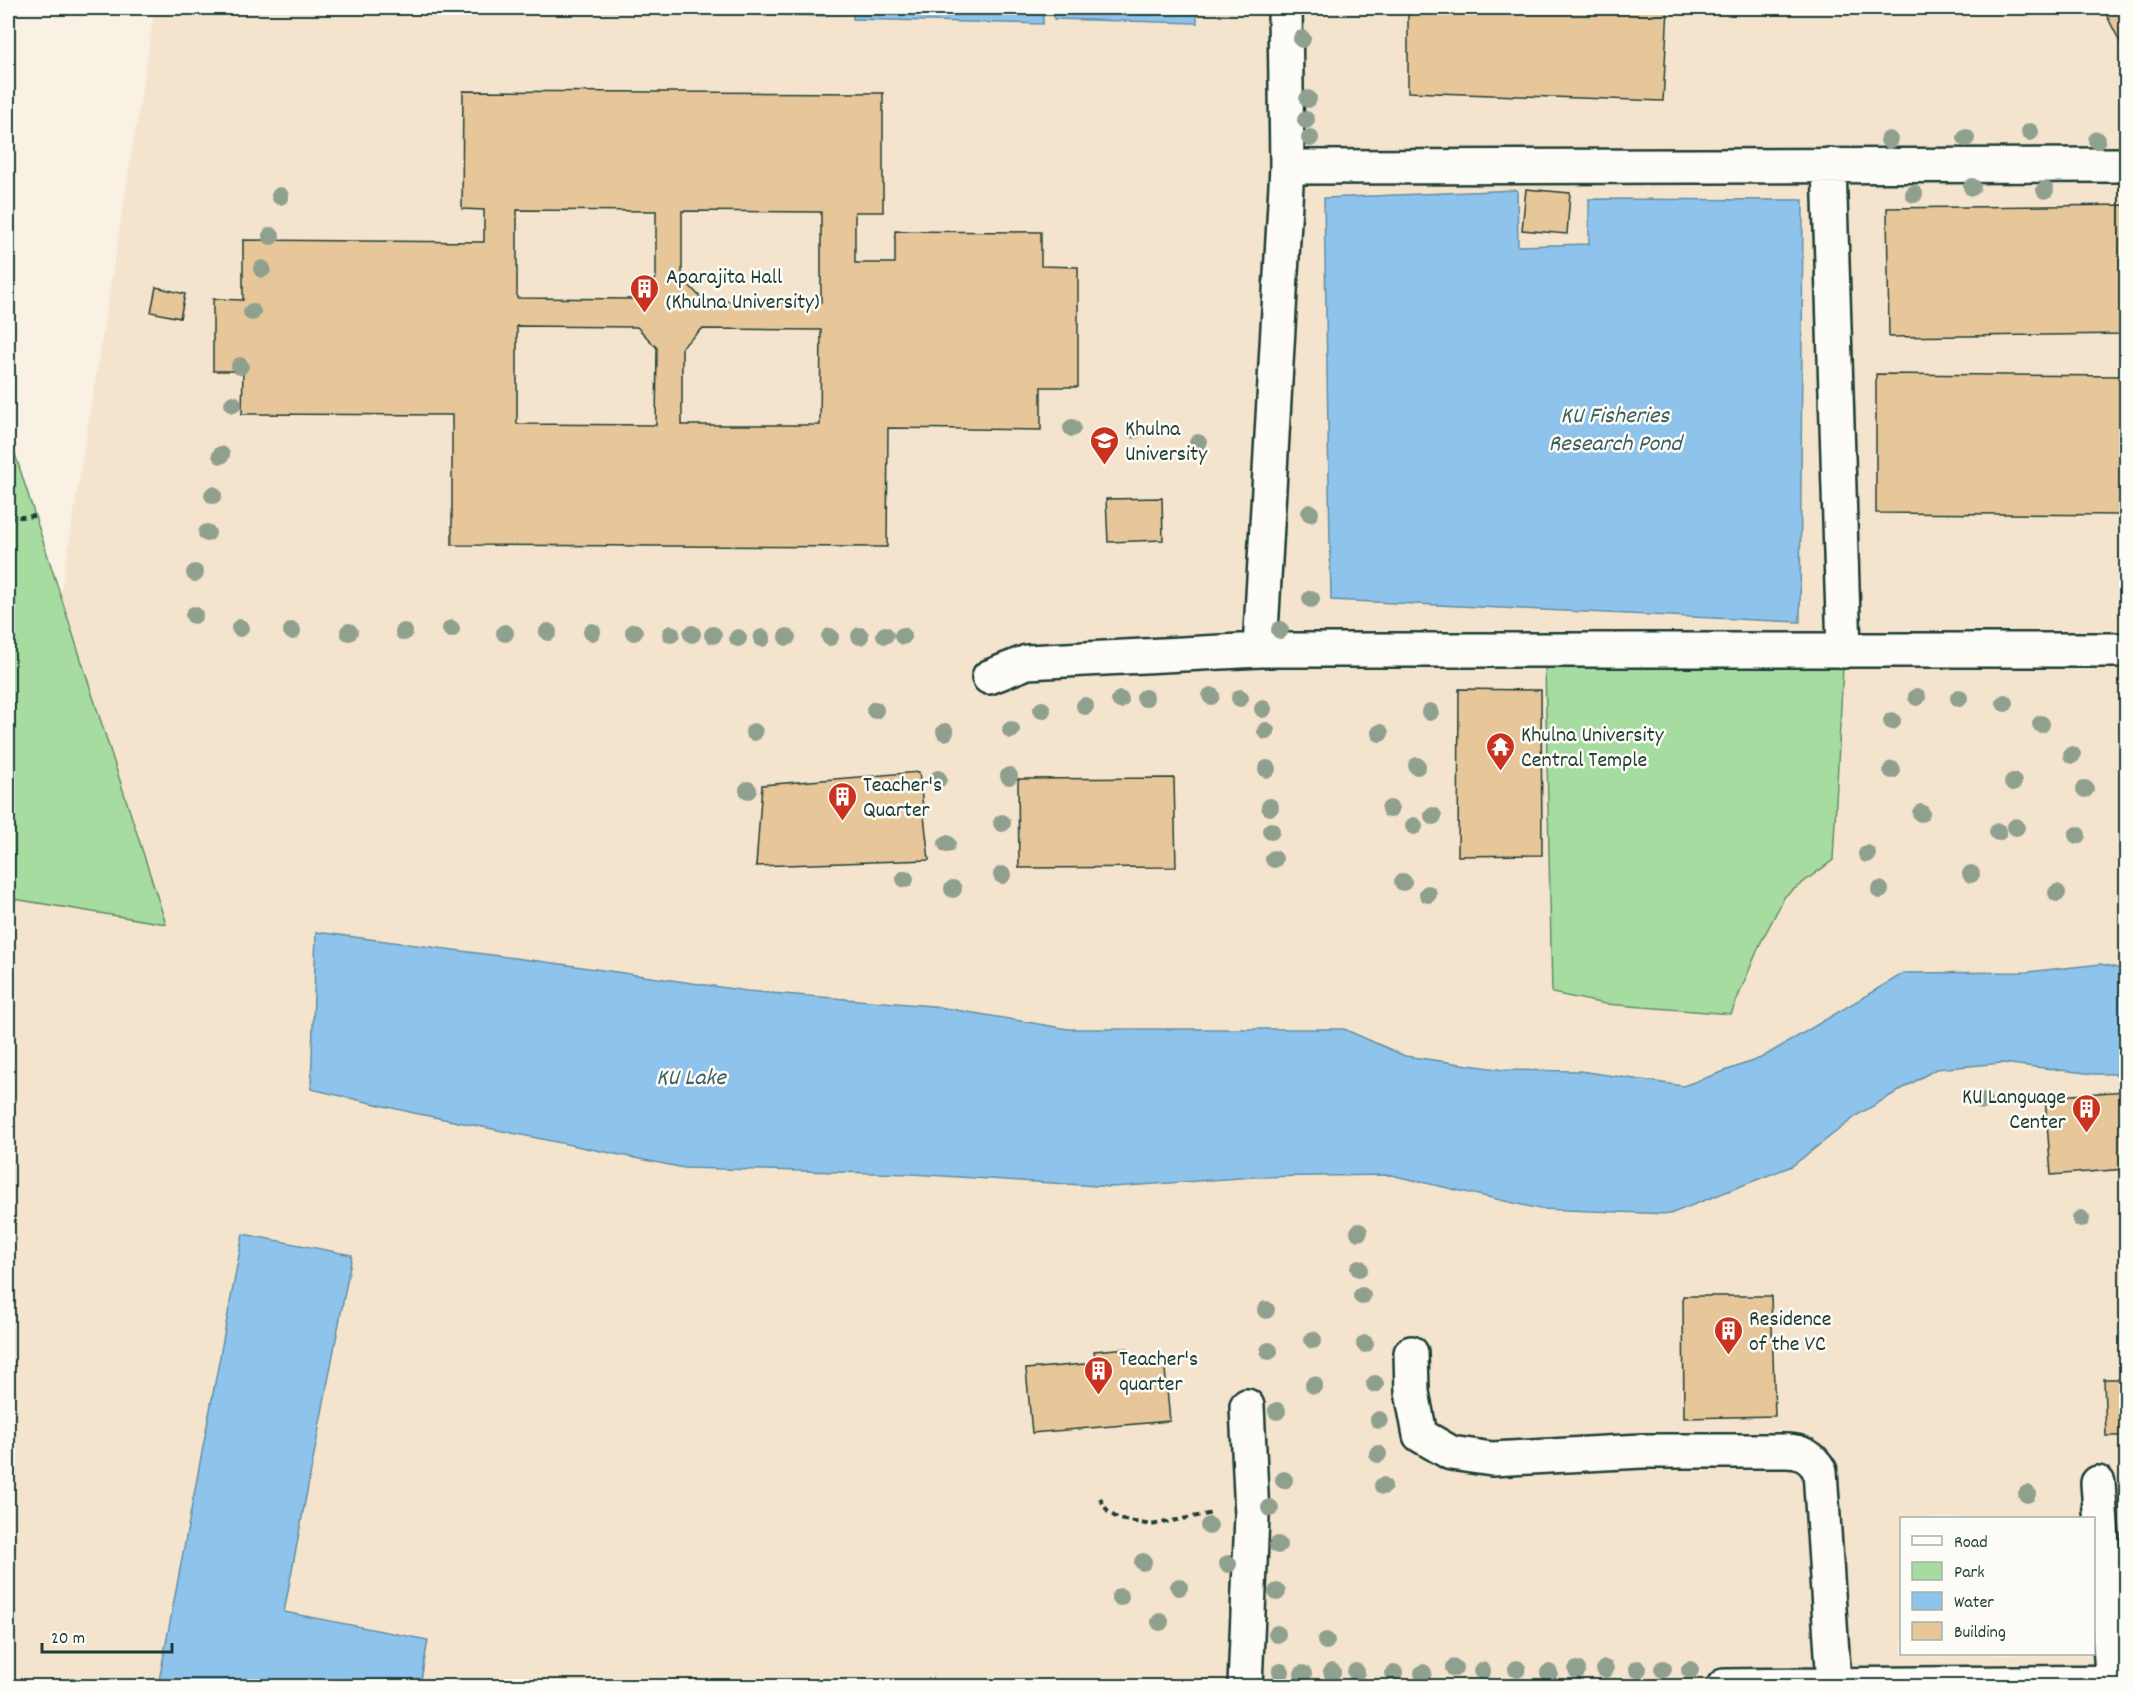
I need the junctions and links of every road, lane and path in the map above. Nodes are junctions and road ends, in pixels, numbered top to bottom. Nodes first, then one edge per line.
1 (1285, 8) edge
2 (1828, 165) junction
3 (2127, 165) edge
4 (1287, 167) junction
5 (34, 516) dead end
6 (8, 518) edge
7 (1260, 650) junction
8 (2127, 650) edge
9 (1844, 651) junction
10 (989, 677) dead end
11 (1411, 1353) dead end
12 (1247, 1406) dead end
13 (2098, 1483) dead end
14 (1100, 1498) dead end
15 (1252, 1516) junction
16 (1834, 1684) junction
17 (2118, 1684) edge
18 (1245, 1686) edge
19 (1724, 1686) edge

1 - 4 lane
2 - 3 lane
2 - 4 lane
2 - 9 lane
4 - 7 lane
5 - 6 path
7 - 9 lane
7 - 10 lane
8 - 9 lane
11 - 16 lane
12 - 15 lane
13 - 17 lane
14 - 15 path
15 - 18 lane
16 - 17 lane
16 - 19 lane

